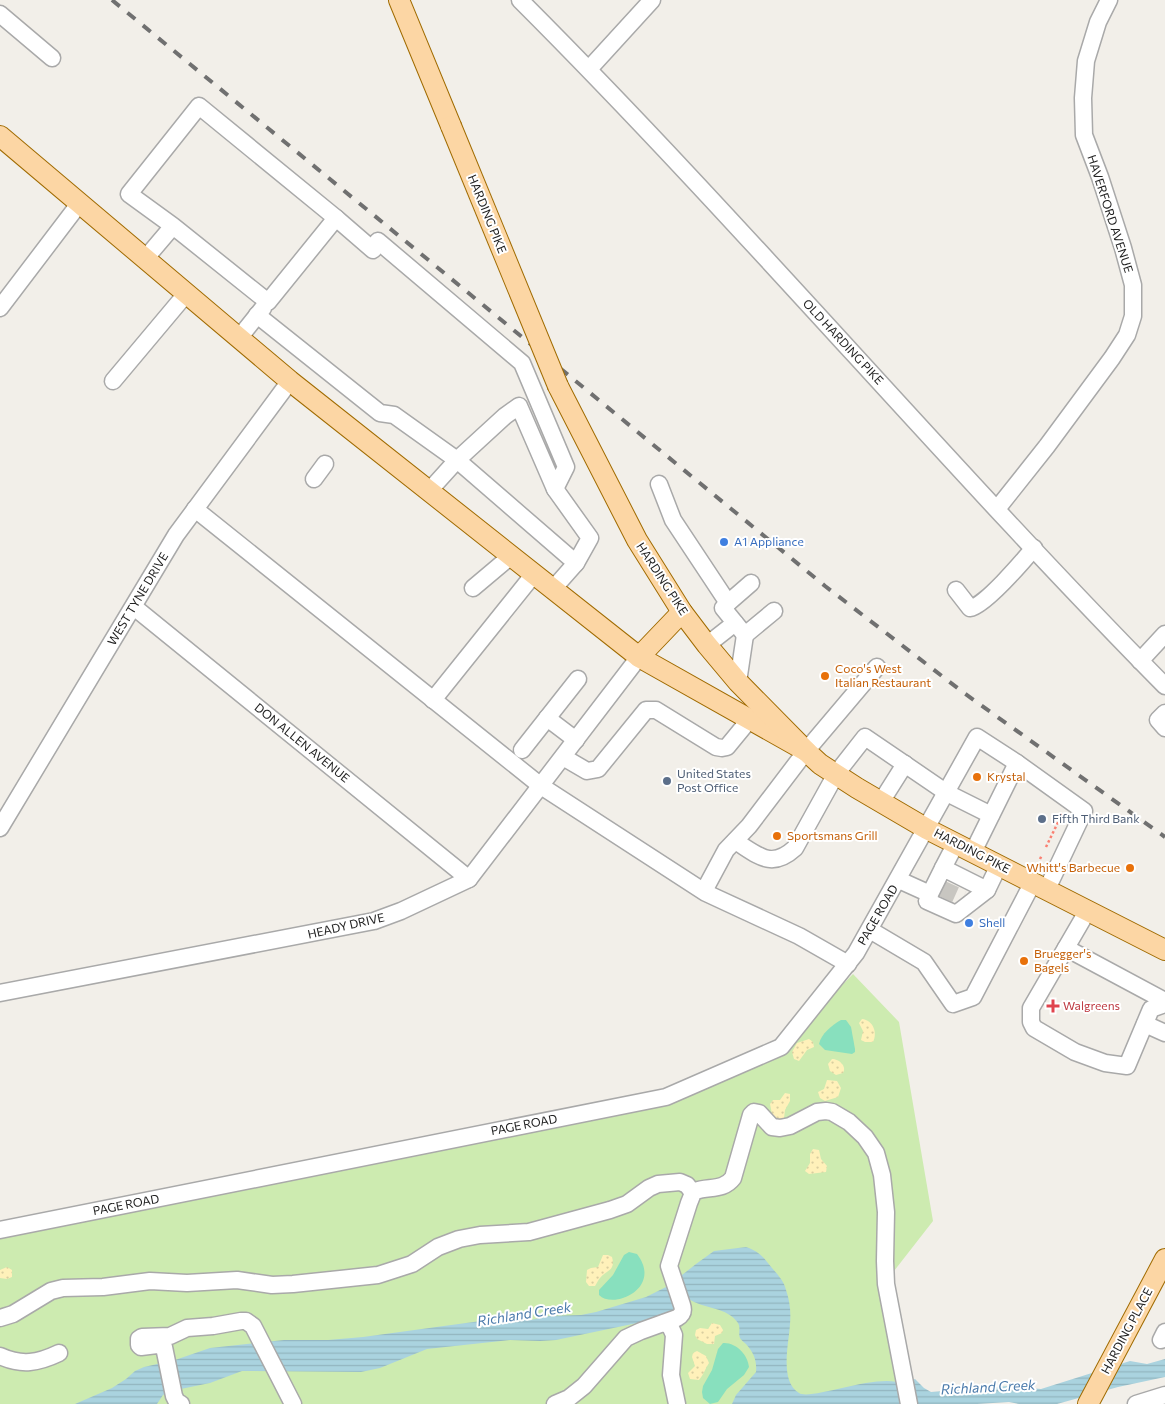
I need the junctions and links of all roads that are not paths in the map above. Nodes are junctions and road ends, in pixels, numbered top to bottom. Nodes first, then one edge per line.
1 (399, 0) edge
2 (520, 0) edge
3 (652, 0) edge
4 (1109, 0) edge
5 (0, 14) edge
6 (52, 58) dead end
7 (589, 69) junction
8 (0, 136) edge
9 (79, 204) junction
10 (336, 218) junction
11 (173, 226) junction
12 (145, 259) junction
13 (186, 294) junction
14 (268, 302) junction
15 (0, 308) edge
16 (257, 315) junction
17 (239, 338) junction
18 (290, 380) junction
19 (113, 381) dead end
20 (457, 460) junction
21 (325, 464) dead end
22 (314, 479) dead end
23 (659, 484) dead end
24 (555, 489) junction
25 (429, 490) junction
26 (997, 509) junction
27 (195, 510) junction
28 (1034, 548) junction
29 (512, 556) junction
30 (576, 563) junction
31 (534, 574) junction
32 (751, 583) dead end
33 (473, 588) dead end
34 (554, 589) junction
35 (956, 590) dead end
36 (728, 603) junction
37 (134, 607) junction
38 (774, 611) dead end
39 (682, 612) junction
40 (740, 629) junction
41 (1165, 634) edge
42 (707, 645) junction
43 (639, 657) junction
44 (1140, 661) junction
45 (877, 667) dead end
46 (578, 679) dead end
47 (738, 682) junction
48 (1165, 686) edge
49 (433, 700) junction
50 (1165, 713) edge
51 (547, 718) junction
52 (750, 719) junction
53 (1165, 728) edge
54 (576, 740) junction
55 (522, 750) dead end
56 (806, 751) junction
57 (562, 757) junction
58 (1017, 763) junction
59 (905, 764) junction
60 (836, 774) junction
61 (541, 786) junction
62 (947, 793) junction
63 (880, 802) junction
64 (991, 815) junction
65 (0, 828) edge
66 (927, 829) junction
67 (735, 841) junction
68 (965, 848) junction
69 (999, 865) junction
70 (943, 868) junction
71 (469, 879) junction
72 (898, 880) junction
73 (1040, 886) junction
74 (935, 889) junction
75 (987, 890) junction
76 (704, 891) junction
77 (1088, 910) junction
78 (870, 930) junction
79 (1066, 948) junction
80 (1165, 950) edge
81 (848, 964) junction
82 (0, 993) edge
83 (1165, 1003) edge
84 (1145, 1024) junction
85 (1165, 1033) edge
86 (692, 1193) junction
87 (0, 1230) edge
88 (1165, 1259) edge
89 (1160, 1282) edge
90 (0, 1318) edge
91 (664, 1323) junction
92 (59, 1353) dead end
93 (0, 1356) edge
94 (1165, 1395) edge
95 (178, 1400) edge
96 (1091, 1401) edge
97 (293, 1404) edge
98 (555, 1404) edge
99 (677, 1404) edge
100 (909, 1404) edge
101 (1136, 1404) edge

1 - 39 main road, HARDING PIKE, bridge
2 - 7 street, OLD HARDING PIKE
3 - 7 street
4 - 26 street, HAVERFORD AVENUE
5 - 6 street
7 - 26 street, OLD HARDING PIKE
8 - 9 main road
9 - 12 main road
9 - 15 street
10 - 11 street
10 - 14 street
10 - 24 street
11 - 12 street
11 - 14 street
12 - 13 main road
13 - 17 main road
13 - 19 street
14 - 16 street
16 - 17 street
16 - 20 street
17 - 18 main road
18 - 25 main road
18 - 27 street, WEST TYNE DRIVE
20 - 24 street
20 - 25 street
20 - 30 street
21 - 22 street
23 - 36 street
24 - 30 street
25 - 29 main road
26 - 28 street, OLD HARDING PIKE
27 - 37 street, WEST TYNE DRIVE
27 - 49 street
28 - 35 street
28 - 44 street, OLD HARDING PIKE
29 - 31 main road
29 - 33 street
30 - 34 street
31 - 34 main road
31 - 49 street
32 - 36 street
34 - 43 main road
36 - 40 street
37 - 65 street, WEST TYNE DRIVE
37 - 71 street, DON ALLEN AVENUE
38 - 40 street
39 - 42 main road, HARDING PIKE
39 - 43 main road
40 - 42 street
40 - 47 street
41 - 44 street
42 - 47 main road, HARDING PIKE
43 - 52 main road
43 - 54 street, HEADY DRIVE
44 - 48 street, OLD HARDING PIKE
45 - 56 street
46 - 51 street
47 - 56 main road, HARDING PIKE
49 - 61 street
50 - 53 street
51 - 54 street
51 - 55 street
52 - 56 main road
52 - 57 street
54 - 57 street, HEADY DRIVE
56 - 60 main road, HARDING PIKE
56 - 67 street
57 - 61 street, HEADY DRIVE
58 - 62 street, PAGE ROAD
58 - 64 street
58 - 73 street
59 - 60 street
59 - 62 street
59 - 63 street
60 - 63 main road, HARDING PIKE
60 - 67 street
61 - 71 street, HEADY DRIVE
61 - 76 street
62 - 64 street
62 - 66 street, PAGE ROAD
63 - 66 main road, HARDING PIKE
64 - 68 street
66 - 68 main road, HARDING PIKE
66 - 72 street, PAGE ROAD
67 - 76 street
68 - 69 main road, HARDING PIKE
68 - 70 street
69 - 73 main road, HARDING PIKE
69 - 75 street
70 - 74 street
70 - 75 street
71 - 82 street, HEADY DRIVE
72 - 74 street
72 - 78 street, PAGE ROAD
73 - 77 main road, HARDING PIKE
73 - 78 street
74 - 75 street
76 - 81 street
77 - 79 street
77 - 80 main road, HARDING PIKE
78 - 81 street, PAGE ROAD
79 - 83 street
79 - 84 street
81 - 87 street, PAGE ROAD
83 - 84 street
84 - 85 street
86 - 90 street
86 - 91 street
86 - 100 street
88 - 89 main road, HARDING PLACE
89 - 96 main road, HARDING PLACE
91 - 98 street
91 - 99 street
92 - 93 street
94 - 101 street
95 - 97 street

